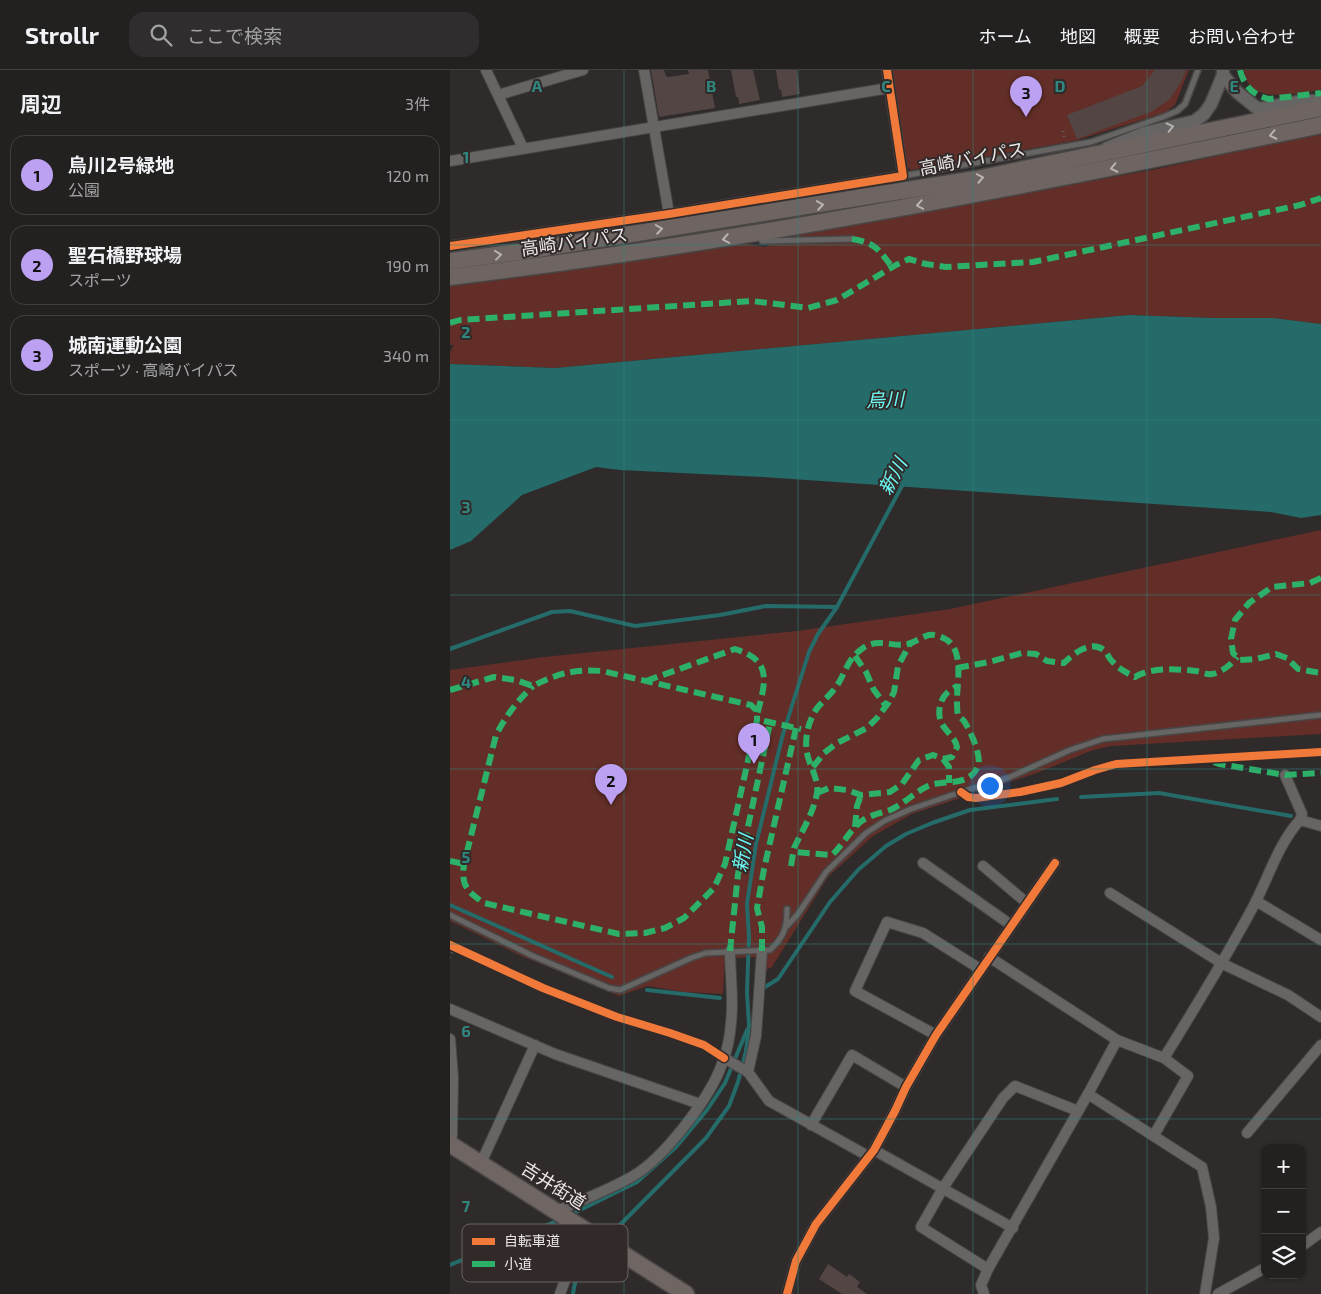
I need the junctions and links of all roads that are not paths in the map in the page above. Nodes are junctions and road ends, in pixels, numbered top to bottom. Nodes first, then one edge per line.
1 (486, 70) edge
2 (583, 70) edge
3 (644, 70) edge
4 (886, 70) edge
5 (1198, 70) edge
6 (1223, 72) edge
7 (889, 88) junction
8 (498, 95) junction
9 (1321, 101) edge
10 (1321, 108) edge
11 (1321, 125) edge
12 (654, 127) junction
13 (523, 148) junction
14 (1092, 156) junction
15 (450, 162) edge
16 (903, 176) junction
17 (669, 214) junction
18 (758, 233) junction
19 (852, 239) dead end
20 (450, 246) edge
21 (450, 261) edge
22 (450, 277) edge
23 (1321, 715) edge
24 (1286, 775) dead end
25 (1300, 820) junction
26 (1321, 826) edge
27 (922, 863) dead end
28 (1055, 863) dead end
29 (982, 866) dead end
30 (1110, 893) dead end
31 (1256, 901) junction
32 (1027, 903) junction
33 (787, 909) dead end
34 (450, 915) edge
35 (1011, 925) junction
36 (787, 926) junction
37 (1321, 940) edge
38 (732, 951) junction
39 (759, 951) junction
40 (989, 957) junction
41 (1223, 964) junction
42 (980, 969) junction
43 (450, 1009) edge
44 (1321, 1017) edge
45 (936, 1035) junction
46 (450, 1039) edge
47 (1117, 1040) junction
48 (1321, 1045) edge
49 (535, 1046) junction
50 (724, 1058) junction
51 (1164, 1058) junction
52 (748, 1072) junction
53 (906, 1087) junction
54 (1088, 1094) junction
55 (700, 1104) junction
56 (1078, 1111) junction
57 (811, 1124) junction
58 (1247, 1133) dead end
59 (1154, 1135) junction
60 (450, 1143) edge
61 (871, 1153) junction
62 (481, 1163) junction
63 (943, 1188) junction
64 (556, 1211) junction
65 (577, 1224) edge
66 (1013, 1228) junction
67 (1321, 1232) edge
68 (1306, 1243) edge
69 (628, 1256) edge
70 (988, 1269) junction
71 (1261, 1270) edge
72 (564, 1282) edge
73 (560, 1294) edge
74 (686, 1294) edge
75 (788, 1294) edge
76 (984, 1294) edge
77 (1204, 1294) edge
78 (1218, 1294) edge

1 - 8 street
2 - 8 street
3 - 12 street
4 - 7 street
5 - 16 lane
6 - 9 street
14 -> 6 street
7 - 12 street
7 - 16 street
8 - 13 street
10 - 14 highway, 高崎バイパス
11 -> 18 highway, 高崎バイパス
12 - 13 street
12 - 17 street
13 - 15 street
21 -> 14 highway, 高崎バイパス
16 - 17 street
17 - 20 street
18 - 19 lane
18 -> 22 highway, 高崎バイパス
23 - 36 lane
24 - 25 street
25 - 26 street
25 - 31 street
27 - 35 street
28 - 32 street
29 - 32 street
30 - 41 street
31 - 37 street
31 - 41 street
32 - 35 street
33 - 36 lane
34 - 38 lane
35 - 40 street
36 - 39 lane
38 - 39 lane
38 - 50 street
39 - 52 street
40 - 42 street
40 - 47 street
41 - 44 street
41 - 51 street
42 - 45 street
42 - 45 street
43 - 49 street
45 - 53 street
46 - 60 street
47 - 51 street
47 - 54 street
48 - 58 street
49 - 55 street
49 - 62 street
50 - 52 street
50 - 55 street
51 - 59 street
52 - 57 street
53 - 57 street
53 - 61 street
54 - 56 street
54 - 59 street
55 - 64 street
56 - 63 street
56 - 66 street
57 - 61 street
59 - 77 street
60 - 62 main road, 吉井街道
61 - 63 street
61 - 75 street
62 - 64 main road, 吉井街道
63 - 66 street
63 - 70 street
64 - 65 main road, 吉井街道
66 - 70 street
67 - 68 street
69 - 74 main road, 吉井街道
70 - 76 street
71 - 78 street
72 - 73 street

